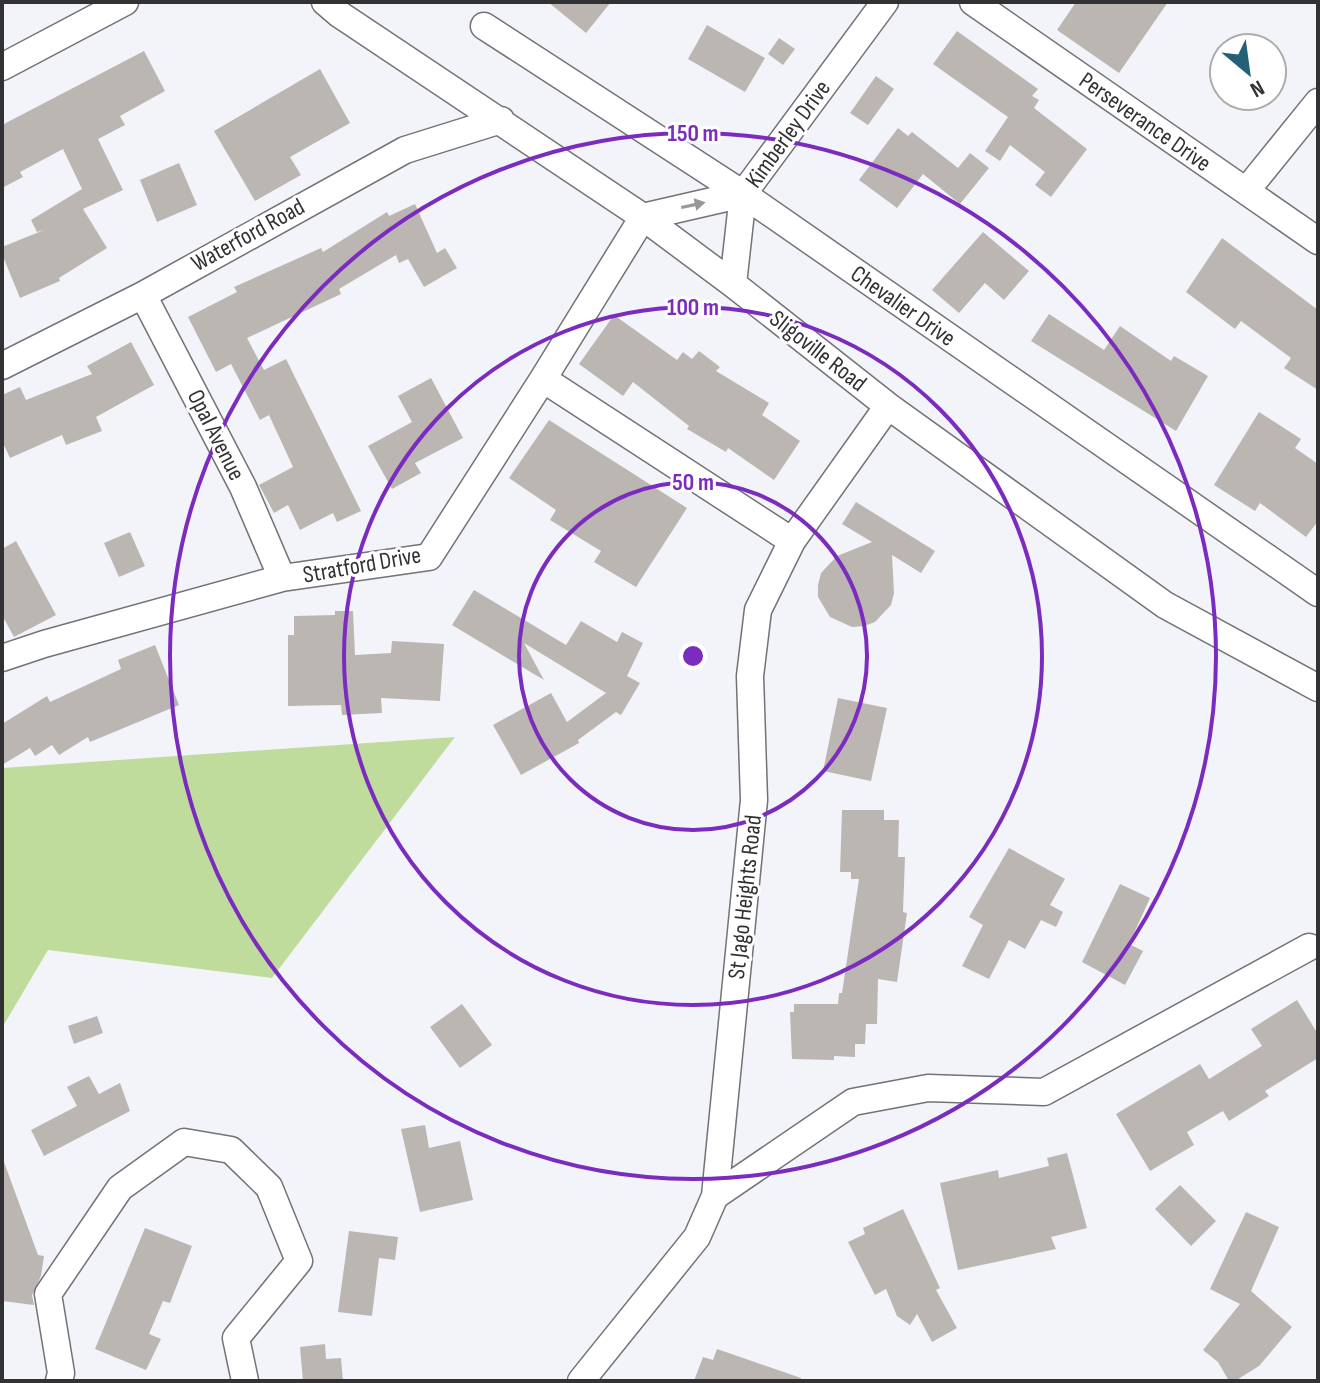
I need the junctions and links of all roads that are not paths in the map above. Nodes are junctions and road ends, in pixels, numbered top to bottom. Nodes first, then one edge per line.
1 (125, 2) edge
2 (325, 2) edge
3 (885, 2) edge
4 (973, 2) edge
5 (484, 26) dead end
6 (2, 67) edge
7 (1318, 102) edge
8 (501, 120) junction
9 (1246, 191) junction
10 (743, 194) junction
11 (643, 217) junction
12 (1318, 241) edge
13 (733, 284) junction
14 (143, 295) junction
15 (2, 366) edge
16 (543, 379) junction
17 (888, 406) junction
18 (792, 541) junction
19 (282, 578) junction
20 (1318, 593) edge
21 (2, 658) edge
22 (1318, 688) edge
23 (1309, 947) dead end
24 (715, 1196) junction
25 (59, 1381) edge
26 (245, 1381) edge
27 (581, 1381) edge

1 - 6 street
2 - 8 street, Sligoville Road
3 - 10 street, Kimberley Drive
4 - 9 street, Perseverance Drive
5 - 10 street, Chevalier Drive
7 - 9 street
8 - 11 street, Sligoville Road
8 - 14 street, Waterford Road
9 - 12 street, Perseverance Drive
11 -> 10 street
10 - 13 street, Kimberley Drive
10 - 20 street, Chevalier Drive
11 - 13 street, Sligoville Road
11 - 16 street, Stratford Drive
13 - 17 street, Sligoville Road
14 - 15 street, Waterford Road
14 - 19 street, Opal Avenue
16 - 18 street
16 - 19 street, Stratford Drive
17 - 18 street, St Jago Heights Road
17 - 22 street, Sligoville Road
18 - 24 street, St Jago Heights Road
19 - 21 street, Stratford Drive
23 - 24 street
24 - 27 street, St Jago Heights Road
25 - 26 street

